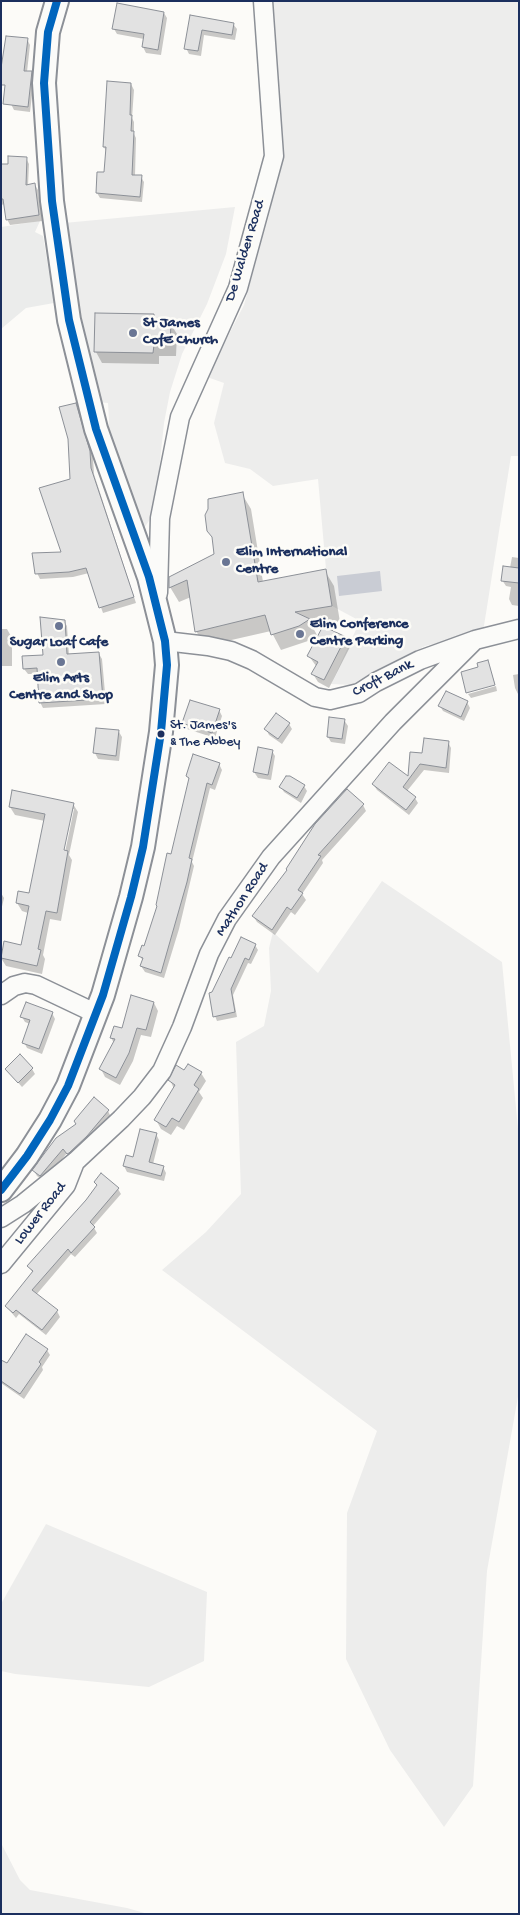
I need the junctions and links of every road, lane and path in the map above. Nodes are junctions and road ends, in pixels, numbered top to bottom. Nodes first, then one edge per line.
1 (57, 1) edge
2 (263, 1) edge
3 (158, 611) junction
4 (519, 629) edge
5 (475, 640) junction
6 (165, 641) junction
7 (1, 995) edge
8 (97, 1014) junction
9 (76, 1161) junction
10 (1, 1190) edge
11 (1, 1218) edge
12 (1, 1264) edge

1 - 3 main road
2 - 3 street, De Walden Road
3 - 6 main road
4 - 5 street, Croft Bank
5 - 6 street, Croft Bank
5 - 9 street, Mathon Road
6 - 8 main road
7 - 8 street
8 - 10 main road
9 - 11 street, Mathon Road
9 - 12 street, Lower Road

